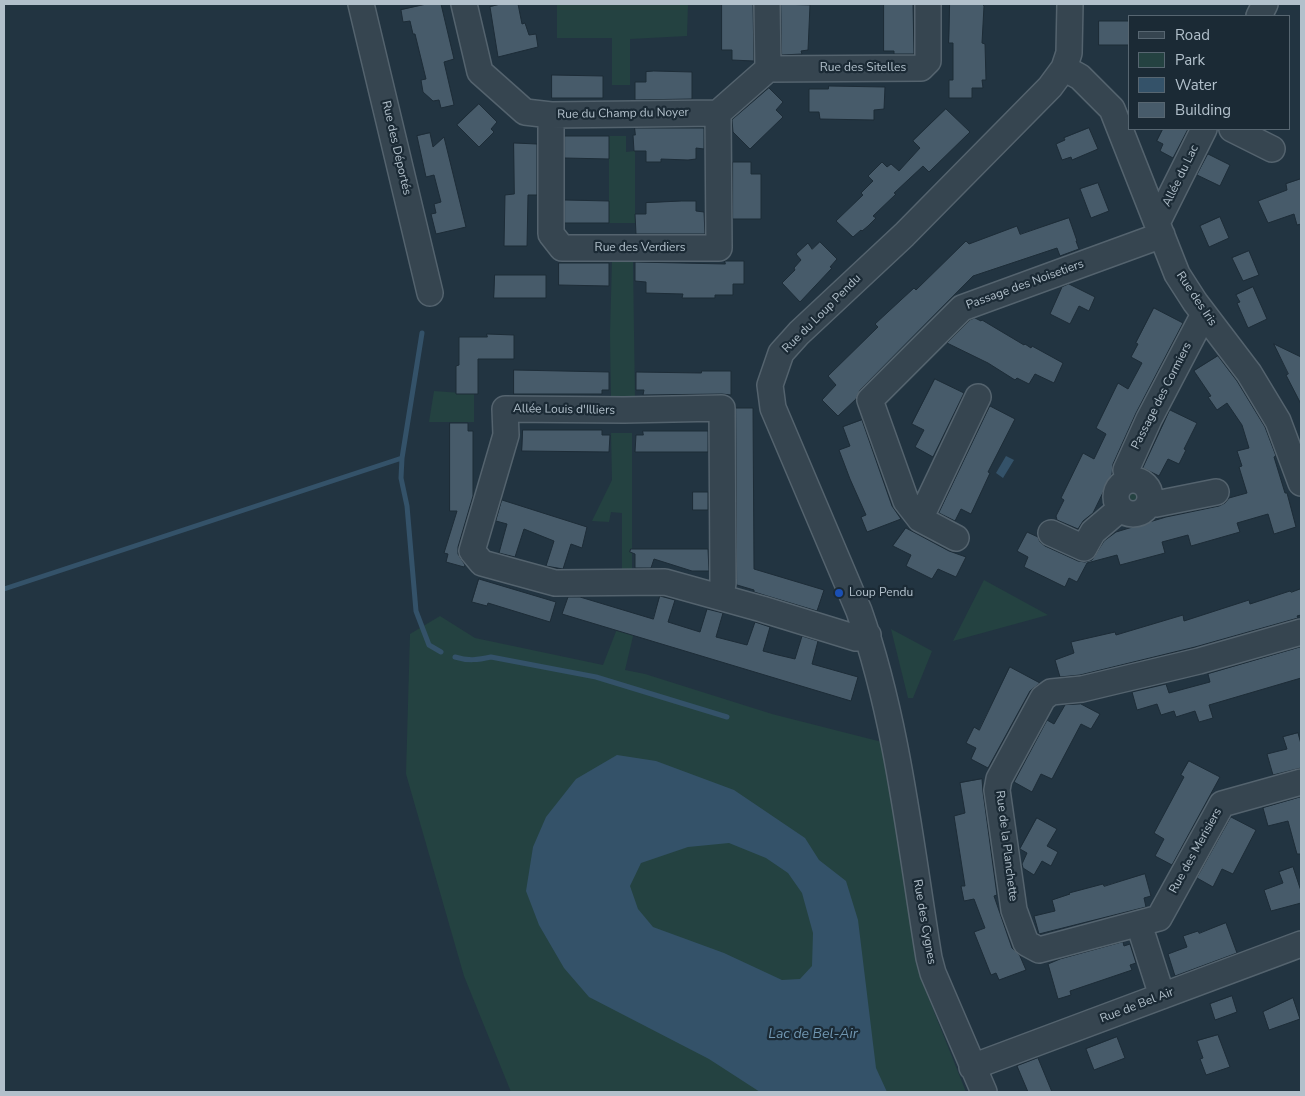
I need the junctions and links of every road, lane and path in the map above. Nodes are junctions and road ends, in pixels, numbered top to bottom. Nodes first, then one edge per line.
1 (361, 4) edge
2 (464, 4) edge
3 (767, 4) edge
4 (928, 4) edge
5 (1070, 4) edge
6 (1064, 68) junction
7 (768, 69) junction
8 (718, 113) junction
9 (551, 115) junction
10 (1204, 130) edge
11 (1234, 130) edge
12 (1272, 149) dead end
13 (1160, 229) junction
14 (430, 293) dead end
15 (1204, 314) junction
16 (978, 397) dead end
17 (1129, 480) junction
18 (1301, 483) edge
19 (1216, 492) dead end
20 (1150, 502) junction
21 (1120, 508) junction
22 (920, 519) junction
23 (1051, 533) dead end
24 (956, 538) dead end
25 (721, 596) junction
26 (1301, 632) edge
27 (868, 635) junction
28 (894, 743) joint
29 (1301, 782) edge
30 (1149, 921) junction
31 (1301, 944) edge
32 (1162, 996) junction
33 (972, 1067) junction
34 (984, 1092) edge

1 - 14 street, Rue des Déportés
2 - 9 street, Rue du Champ du Noyer
3 - 7 street
4 - 7 street, Rue des Sitelles
5 - 6 street, Rue du Loup Pendu
6 - 13 street, Rue des Iris
6 - 27 street, Rue du Loup Pendu
7 - 8 street
8 - 9 street, Rue du Champ du Noyer
8 - 9 street, Rue des Verdiers
10 - 13 street, Allée du Lac
11 - 12 street
13 - 15 street, Rue des Iris
13 - 22 street, Passage des Noisetiers
15 - 17 street, Passage des Cormiers
15 - 18 street, Rue des Iris
16 - 22 street
17 - 20 street
17 - 21 street, Passage des Cormiers
19 - 20 street
20 - 21 street
21 - 23 street
22 - 24 street, Passage des Noisetiers
25 - 25 street, Allée Louis d'Illiers
25 - 27 street, Allée Louis d'Illiers
26 - 30 street, Rue de la Planchette
27 - 28 street, Rue du Loup Pendu
28 - 33 street, Rue des Cygnes
29 - 30 street, Rue des Merisiers
30 - 32 street
31 - 32 street, Rue de Bel Air
32 - 33 street, Rue de Bel Air
33 - 34 street, Rue des Cygnes

